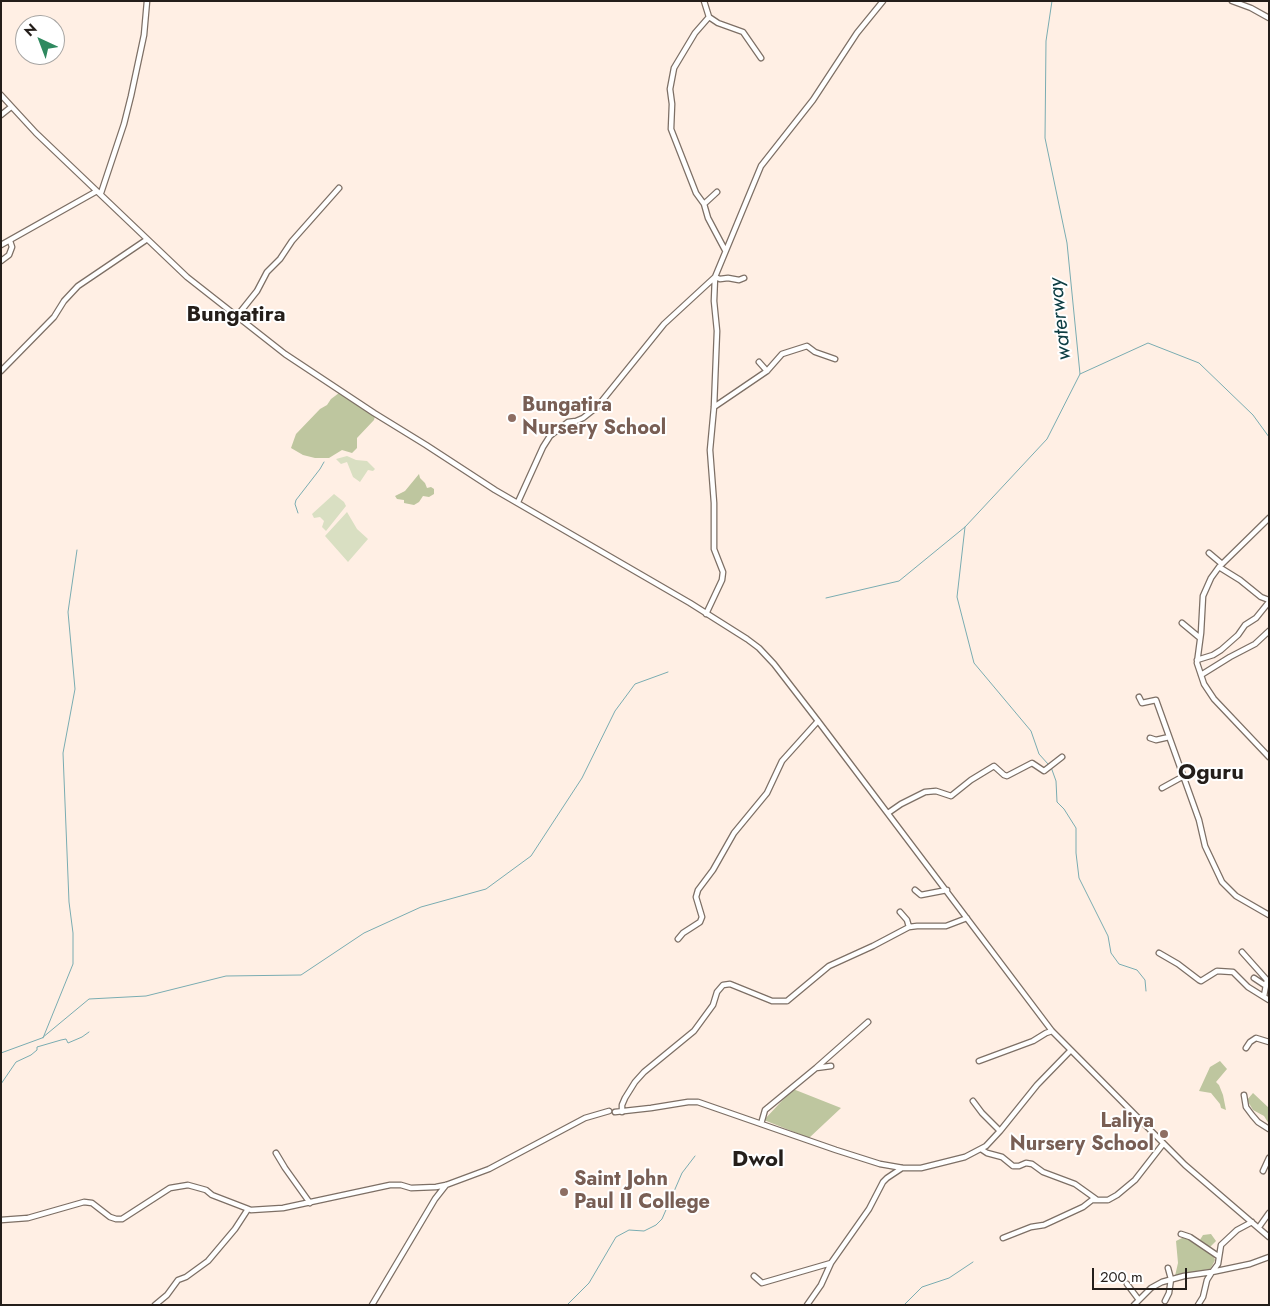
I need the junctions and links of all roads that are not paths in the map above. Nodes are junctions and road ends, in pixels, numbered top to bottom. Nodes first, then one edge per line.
1 (147, 1) edge
2 (704, 1) edge
3 (882, 1) edge
4 (1232, 1) edge
5 (709, 17) junction
6 (1269, 18) edge
7 (761, 58) dead end
8 (1, 95) edge
9 (11, 107) junction
10 (1, 115) edge
11 (339, 188) dead end
12 (99, 192) junction
13 (717, 192) dead end
14 (704, 204) junction
15 (146, 240) junction
16 (10, 241) junction
17 (1, 245) edge
18 (725, 250) junction
19 (1, 261) edge
20 (715, 277) junction
21 (744, 278) dead end
22 (237, 316) junction
23 (835, 359) dead end
24 (759, 362) dead end
25 (1, 371) edge
26 (767, 371) junction
27 (714, 407) junction
28 (518, 502) junction
29 (1269, 518) edge
30 (1209, 553) dead end
31 (1220, 565) junction
32 (1269, 601) edge
33 (706, 614) junction
34 (1182, 623) dead end
35 (1269, 631) edge
36 (1200, 638) junction
37 (1197, 660) junction
38 (1201, 675) junction
39 (1138, 697) dead end
40 (818, 721) junction
41 (1169, 737) junction
42 (1150, 738) dead end
43 (1062, 757) dead end
44 (1269, 757) edge
45 (1182, 777) junction
46 (1162, 788) dead end
47 (888, 813) junction
48 (915, 890) dead end
49 (946, 890) junction
50 (900, 912) dead end
51 (1269, 915) edge
52 (967, 918) junction
53 (909, 927) junction
54 (678, 939) dead end
55 (1242, 952) dead end
56 (1159, 953) dead end
57 (1254, 978) dead end
58 (1266, 986) junction
59 (1264, 996) junction
60 (1269, 1000) edge
61 (868, 1022) dead end
62 (1052, 1032) junction
63 (1269, 1042) edge
64 (1246, 1048) dead end
65 (1070, 1051) junction
66 (979, 1060) dead end
67 (831, 1066) dead end
68 (816, 1068) junction
69 (1244, 1095) dead end
70 (973, 1101) dead end
71 (609, 1111) dead end
72 (614, 1112) dead end
73 (622, 1112) junction
74 (761, 1124) junction
75 (1269, 1129) edge
76 (1000, 1131) junction
77 (1163, 1144) junction
78 (981, 1149) junction
79 (276, 1153) dead end
80 (1269, 1158) edge
81 (903, 1168) junction
82 (1263, 1171) dead end
83 (446, 1185) junction
84 (1096, 1199) junction
85 (310, 1203) junction
86 (248, 1209) junction
87 (1269, 1213) edge
88 (1, 1220) edge
89 (1252, 1222) junction
90 (1259, 1227) junction
91 (1181, 1234) dead end
92 (1269, 1236) edge
93 (1003, 1238) dead end
94 (1218, 1256) junction
95 (1269, 1257) edge
96 (830, 1263) junction
97 (1168, 1268) dead end
98 (1212, 1272) junction
99 (754, 1276) dead end
100 (1171, 1279) junction
101 (1127, 1284) dead end
102 (1139, 1300) junction
103 (1165, 1301) dead end
104 (155, 1305) edge
105 (372, 1305) edge
106 (807, 1305) edge
107 (1134, 1305) edge
108 (1198, 1305) edge

1 - 12 street
2 - 5 street
3 - 18 street
4 - 6 street
5 - 7 street
5 - 14 street
8 - 9 street
9 - 10 street
9 - 12 street
11 - 22 street
12 - 15 street
12 - 16 street
13 - 14 street
14 - 18 street
15 - 22 street
15 - 25 street
16 - 17 street
16 - 19 street
18 - 20 street
20 - 21 street
20 - 27 street
20 - 28 street
22 - 28 street
23 - 26 street
24 - 26 street
26 - 27 street
27 - 33 street
28 - 33 street
29 - 31 street
30 - 31 street
31 - 32 street
31 - 36 street
32 - 37 street
33 - 40 street
34 - 36 street
35 - 38 street
36 - 37 street
37 - 38 street
38 - 44 street
39 - 41 street
40 - 47 street
40 - 54 street
41 - 42 street
41 - 45 street
43 - 47 street
45 - 46 street
45 - 51 street
47 - 49 street
48 - 49 street
49 - 52 street
50 - 53 street
52 - 53 street
52 - 62 street
53 - 73 street
55 - 58 street
56 - 59 street
57 - 58 street
58 - 59 street
59 - 60 street
61 - 68 street
62 - 65 street
62 - 66 street
63 - 64 street
65 - 76 street
65 - 77 street
67 - 68 street
68 - 74 street
69 - 75 street
70 - 76 street
71 - 83 street
72 - 73 street
73 - 74 street
74 - 81 street
76 - 78 street
77 - 84 street
77 - 89 street
78 - 81 street
78 - 84 street
79 - 85 street
80 - 82 street
81 - 96 street
83 - 85 street
83 - 105 street
84 - 93 street
85 - 86 street
86 - 88 street
86 - 104 street
87 - 90 street
89 - 90 street
89 - 94 street
90 - 92 street
91 - 94 street
94 - 98 street
95 - 98 street
96 - 99 street
96 - 106 street
97 - 100 street
98 - 100 street
98 - 108 street
100 - 102 street
100 - 103 street
101 - 102 street
102 - 107 street

